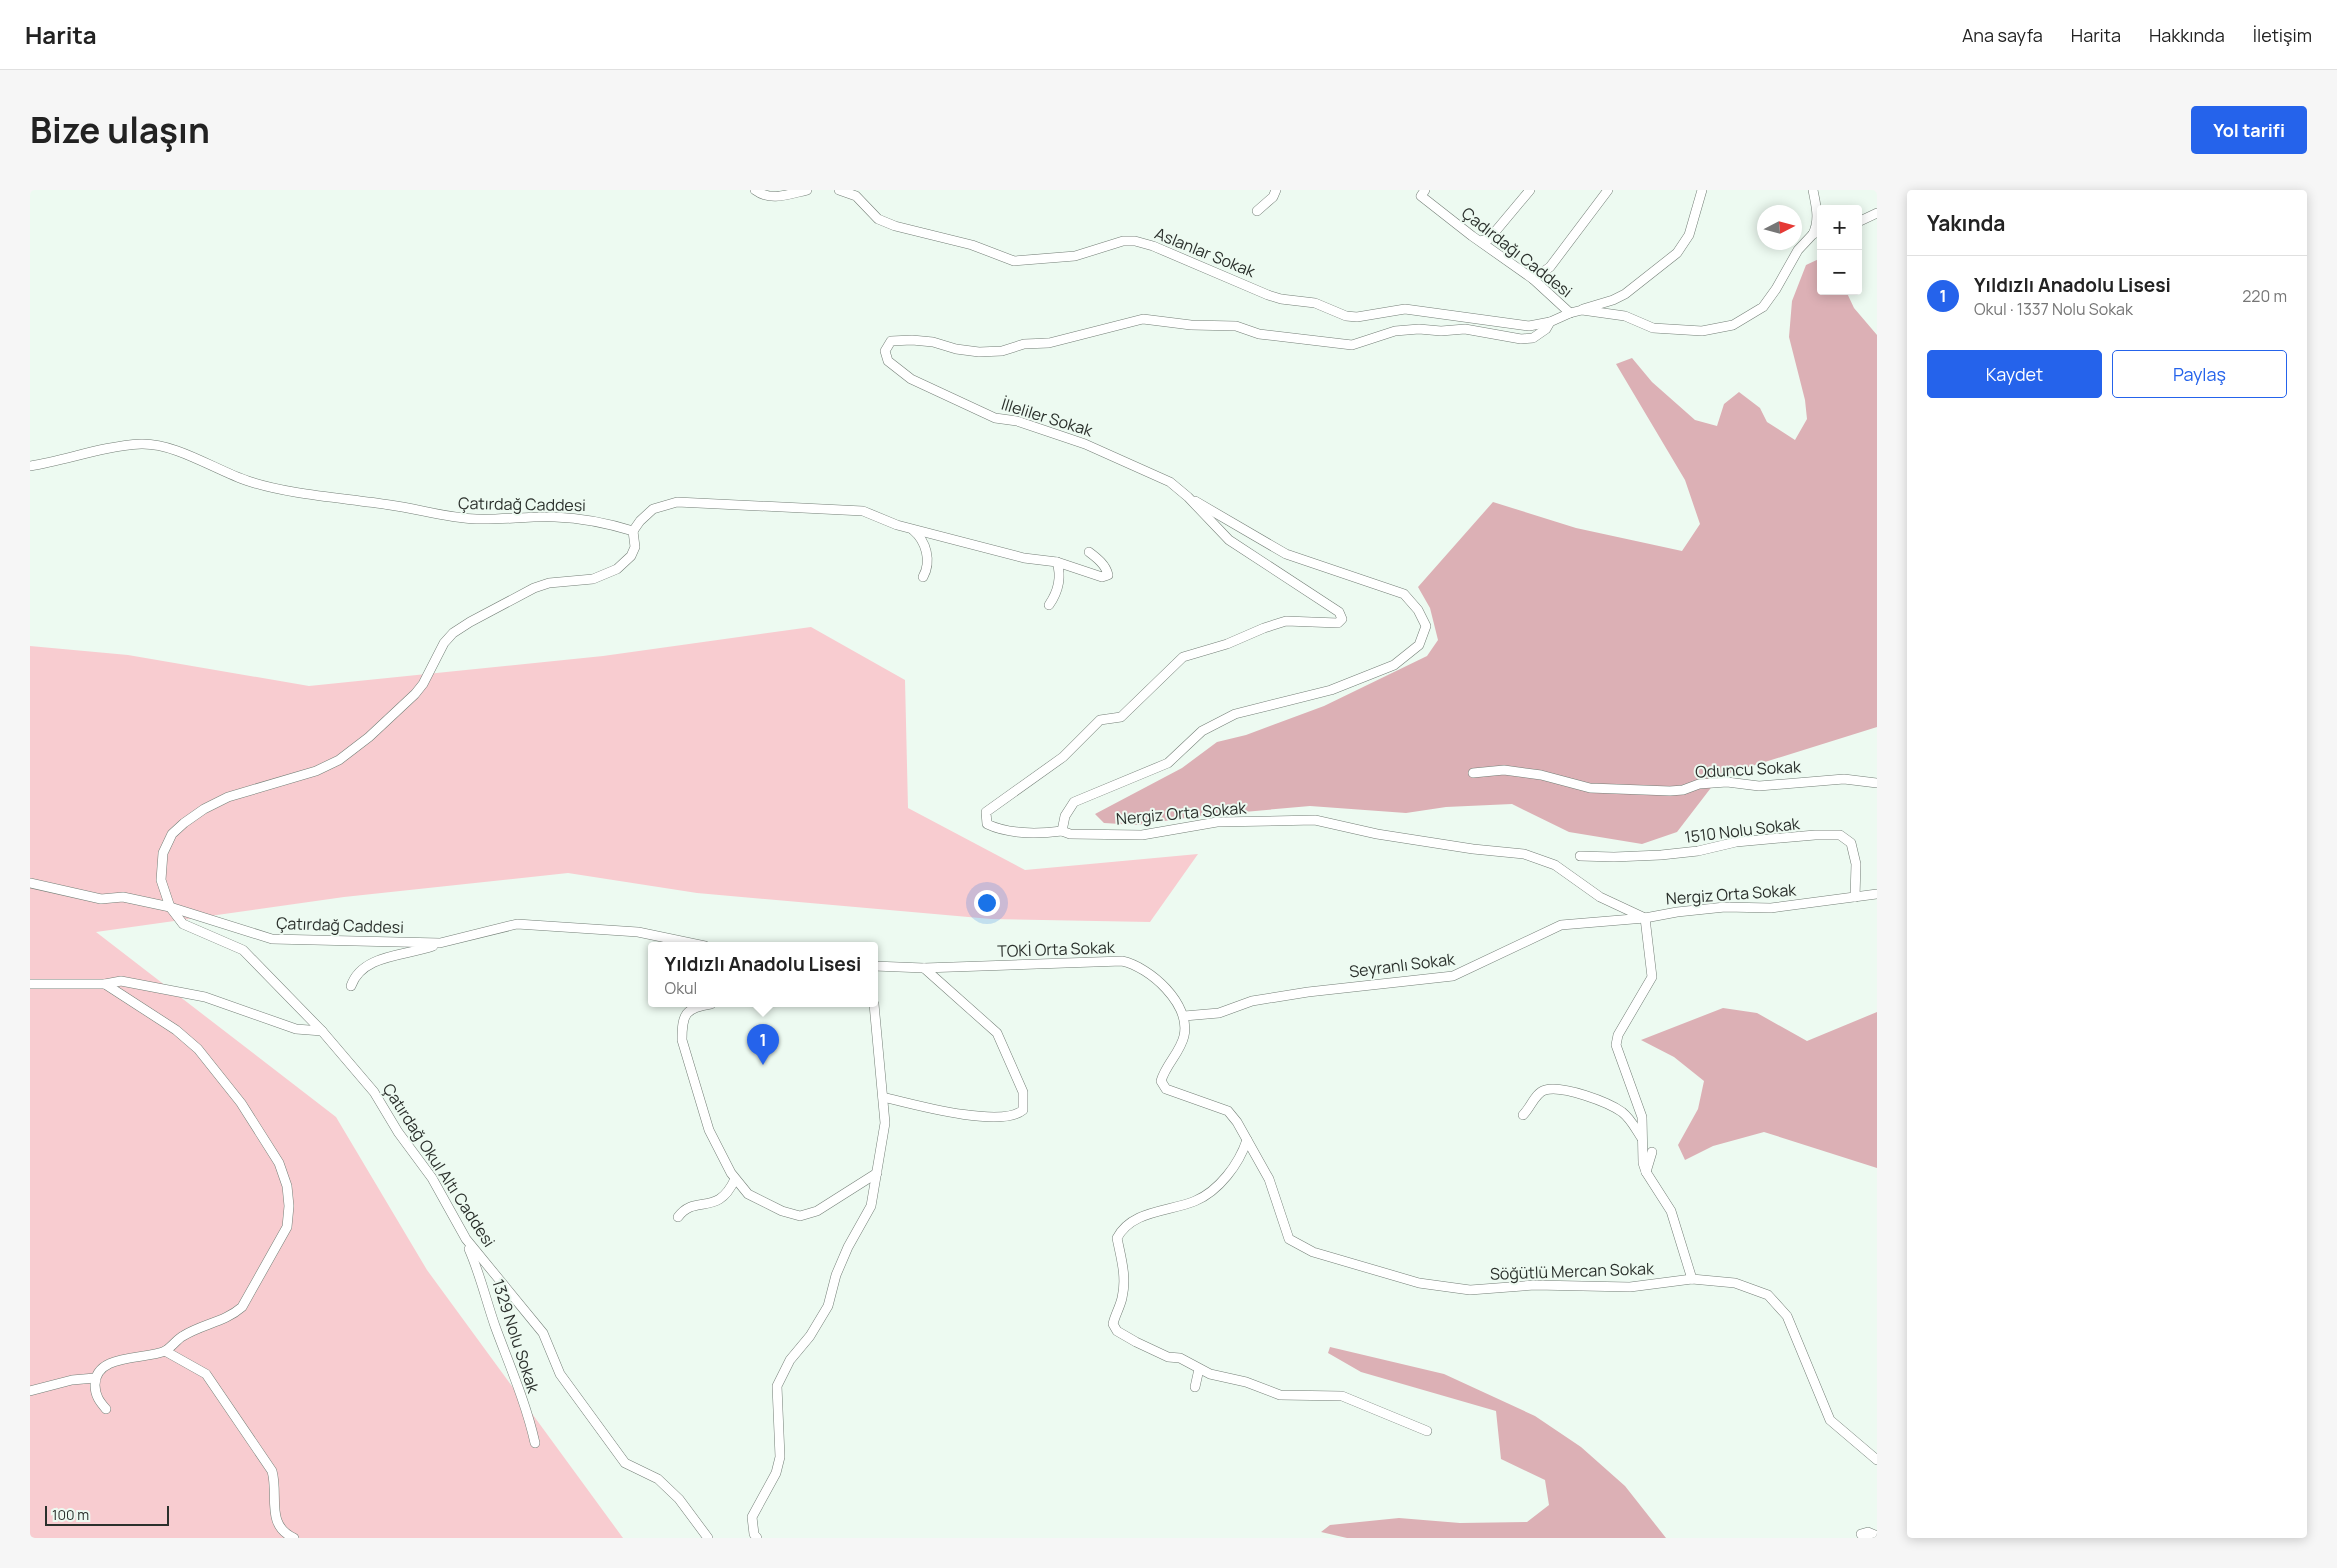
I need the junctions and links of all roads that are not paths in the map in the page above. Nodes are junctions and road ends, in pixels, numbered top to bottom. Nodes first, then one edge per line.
1 (755, 190) edge
2 (807, 190) edge
3 (839, 190) edge
4 (1276, 190) edge
5 (1530, 190) edge
6 (1608, 190) edge
7 (1702, 190) edge
8 (1813, 190) edge
9 (1423, 193) edge
10 (1817, 208) edge
11 (1257, 211) dead end
12 (1877, 213) edge
13 (1862, 220) edge
14 (1817, 233) edge
15 (1480, 241) junction
16 (1533, 279) junction
17 (1582, 310) junction
18 (1570, 313) junction
19 (1550, 322) junction
20 (30, 466) edge
21 (1188, 497) junction
22 (913, 530) junction
23 (633, 531) junction
24 (1089, 552) dead end
25 (1057, 562) junction
26 (923, 576) dead end
27 (1049, 605) dead end
28 (1473, 773) dead end
29 (1877, 784) edge
30 (1062, 831) junction
31 (1580, 856) dead end
32 (30, 882) edge
33 (1877, 894) edge
34 (1856, 897) junction
35 (170, 907) junction
36 (1645, 918) junction
37 (686, 942) edge
38 (440, 943) junction
39 (878, 966) edge
40 (924, 968) junction
41 (30, 984) edge
42 (105, 984) junction
43 (351, 986) dead end
44 (694, 1007) edge
45 (874, 1007) edge
46 (1184, 1016) junction
47 (322, 1031) junction
48 (883, 1097) junction
49 (1523, 1115) dead end
50 (1642, 1138) junction
51 (1247, 1140) junction
52 (1652, 1152) dead end
53 (1646, 1172) junction
54 (877, 1173) junction
55 (735, 1179) junction
56 (678, 1217) dead end
57 (466, 1239) junction
58 (1692, 1279) junction
59 (165, 1351) junction
60 (1199, 1369) junction
61 (95, 1378) junction
62 (1195, 1387) dead end
63 (30, 1391) edge
64 (106, 1409) dead end
65 (1427, 1431) dead end
66 (535, 1444) dead end
67 (1877, 1460) edge
68 (1877, 1536) edge
69 (294, 1538) edge
70 (708, 1538) edge
71 (757, 1538) edge
72 (1864, 1538) edge

1 - 2 street
3 - 19 street, Aslanlar Sokak
4 - 11 street
5 - 15 street
6 - 16 street
7 - 17 street
8 - 10 street
9 - 15 street, Çadırdağı Caddesi
12 - 13 street
14 - 17 street, Çadırdağı Caddesi
15 - 16 street, Çadırdağı Caddesi
16 - 18 street, Çadırdağı Caddesi
17 - 18 street, Çadırdağı Caddesi
18 - 19 street, Aslanlar Sokak
19 - 21 street, İlleliler Sokak
20 - 23 street, Çatırdağ Caddesi
21 - 30 street, İlleliler Sokak
21 - 30 street, Nergiz Orta Sokak
22 - 23 street
22 - 25 street
22 - 26 street
23 - 35 street
24 - 25 street
25 - 27 street
28 - 29 street, Oduncu Sokak
30 - 36 street, Nergiz Orta Sokak
31 - 34 street, 1510 Nolu Sokak
32 - 35 street, Çatırdağ Caddesi
33 - 34 street, Nergiz Orta Sokak
34 - 36 street, Nergiz Orta Sokak
35 - 38 street, Çatırdağ Caddesi
35 - 47 street, Çatırdağ Okul Altı Caddesi
36 - 46 street, Seyranlı Sokak
36 - 50 street
37 - 38 street, Çatırdağ Caddesi
38 - 43 street
39 - 40 street, TOKİ Orta Sokak
40 - 46 street, TOKİ Orta Sokak
40 - 48 street
41 - 42 street
42 - 47 street
42 - 59 street
44 - 55 street
45 - 48 street
46 - 51 street
47 - 57 street, Çatırdağ Okul Altı Caddesi
48 - 54 street
49 - 50 street
50 - 53 street
51 - 58 street, Söğütlü Mercan Sokak
51 - 60 street
52 - 53 street
53 - 58 street
54 - 55 street
54 - 71 street
55 - 56 street
57 - 66 street, 1329 Nolu Sokak
57 - 70 street, Çatırdağ Okul Altı Caddesi
58 - 67 street, Söğütlü Mercan Sokak
59 - 61 street
59 - 69 street
60 - 62 street
60 - 65 street
61 - 63 street
61 - 64 street
68 - 72 street

